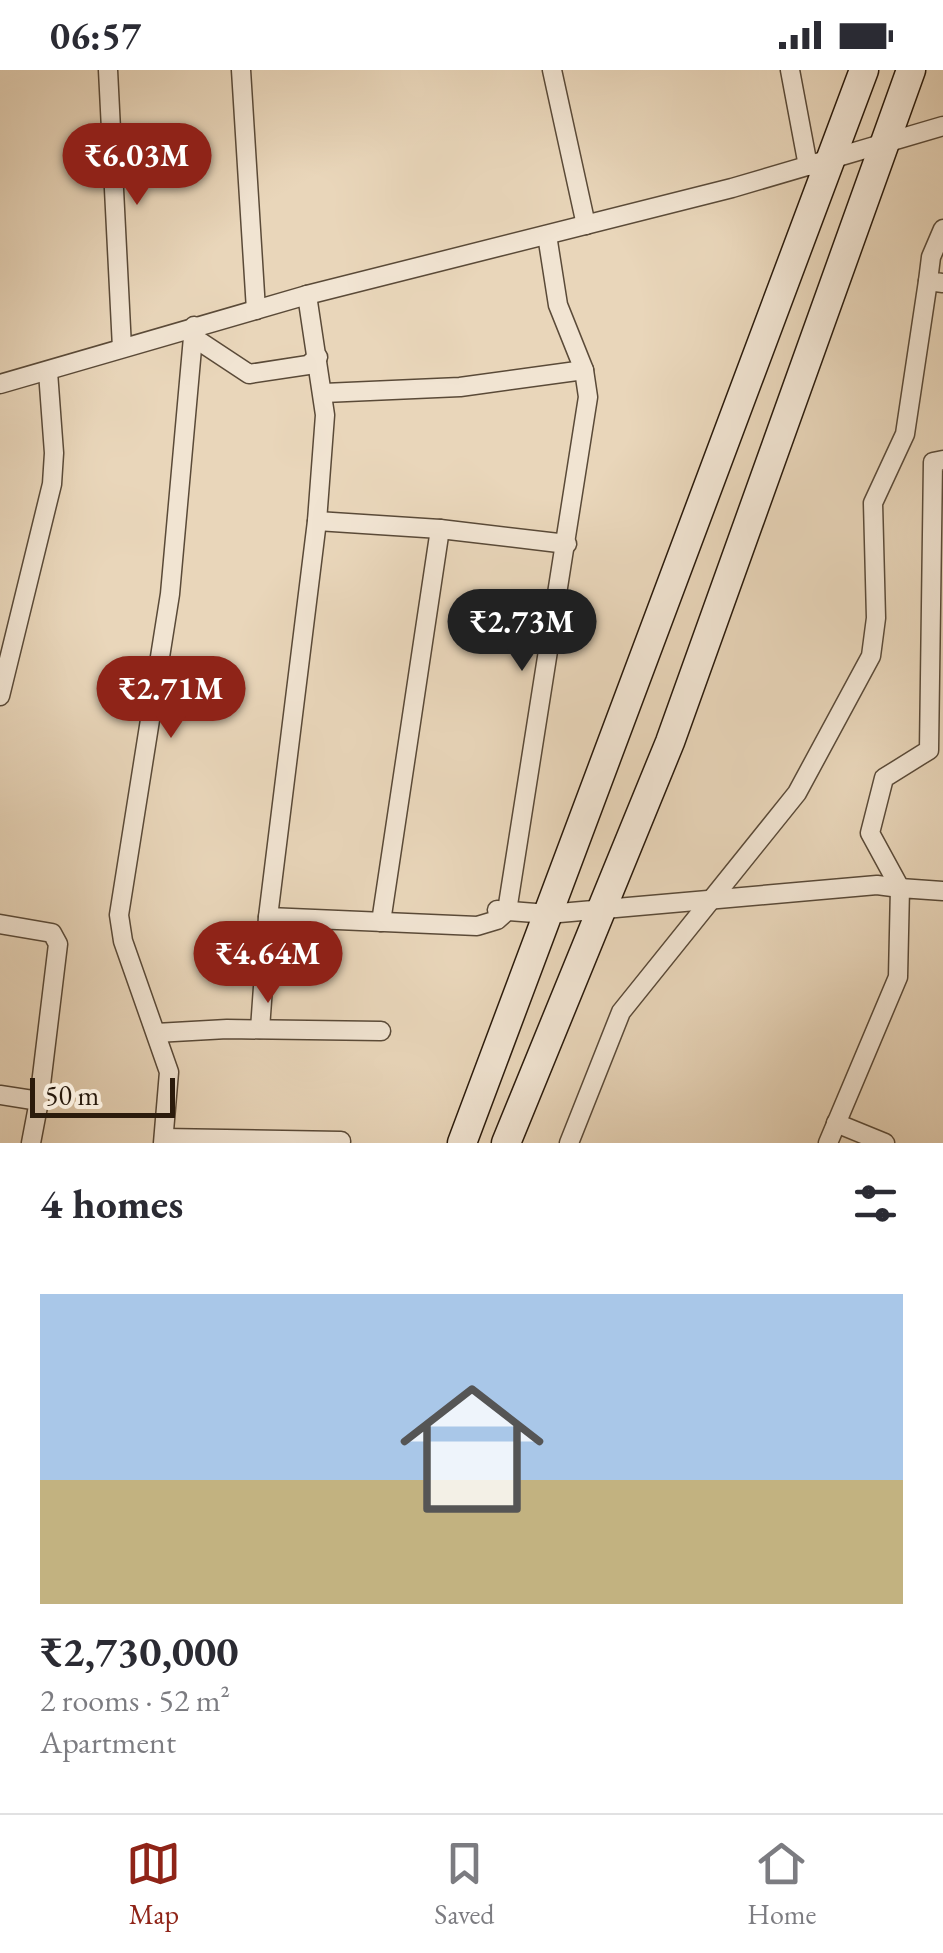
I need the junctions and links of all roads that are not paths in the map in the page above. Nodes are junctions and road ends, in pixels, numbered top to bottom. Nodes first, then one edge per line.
1 (108, 70) edge
2 (241, 70) edge
3 (552, 70) edge
4 (790, 70) edge
5 (864, 70) edge
6 (911, 70) edge
7 (943, 126) edge
8 (885, 143) junction
9 (820, 162) junction
10 (586, 225) junction
11 (943, 229) edge
12 (547, 235) junction
13 (935, 282) edge
14 (308, 295) junction
15 (256, 310) junction
16 (194, 331) junction
17 (122, 348) junction
18 (318, 357) junction
19 (584, 370) junction
20 (48, 372) junction
21 (0, 384) edge
22 (324, 394) junction
23 (940, 463) edge
24 (316, 520) junction
25 (440, 529) junction
26 (567, 544) junction
27 (937, 591) edge
28 (0, 696) edge
29 (900, 888) junction
30 (943, 890) edge
31 (712, 900) junction
32 (500, 910) junction
33 (601, 910) junction
34 (548, 914) junction
35 (268, 917) junction
36 (381, 922) junction
37 (0, 924) edge
38 (260, 1029) junction
39 (381, 1031) dead end
40 (156, 1033) junction
41 (0, 1094) edge
42 (39, 1101) junction
43 (836, 1122) junction
44 (164, 1140) edge
45 (341, 1141) edge
46 (31, 1143) edge
47 (462, 1143) edge
48 (506, 1143) edge
49 (570, 1143) edge
50 (828, 1143) edge
51 (885, 1143) edge

1 - 17 street
2 - 15 street
3 - 10 street
4 - 9 street
5 - 9 main road
6 - 8 main road
7 - 8 street
8 - 9 street
8 - 33 main road
9 - 10 street
9 - 34 main road
10 - 12 street
11 - 13 street
12 - 14 street
12 - 19 street
13 - 31 street
14 - 15 street
14 - 18 street
15 - 16 street
16 - 17 street
16 - 18 street
16 - 40 street
17 - 20 street
18 - 22 street
19 - 22 street
19 - 26 street
20 - 21 street
20 - 28 street
22 - 24 street
23 - 27 street
24 - 25 street
24 - 35 street
25 - 26 street
25 - 36 street
26 - 32 street
27 - 29 street
29 - 30 street
29 - 31 street
29 - 43 street
31 - 33 street
31 - 49 street
32 - 34 street
32 - 36 street
33 - 34 street
33 - 48 main road
34 - 47 main road
35 - 36 street
35 - 38 street
37 - 42 street
38 - 39 street
38 - 40 street
40 - 44 street
41 - 42 street
42 - 46 street
43 - 50 street
43 - 51 street
44 - 45 street

